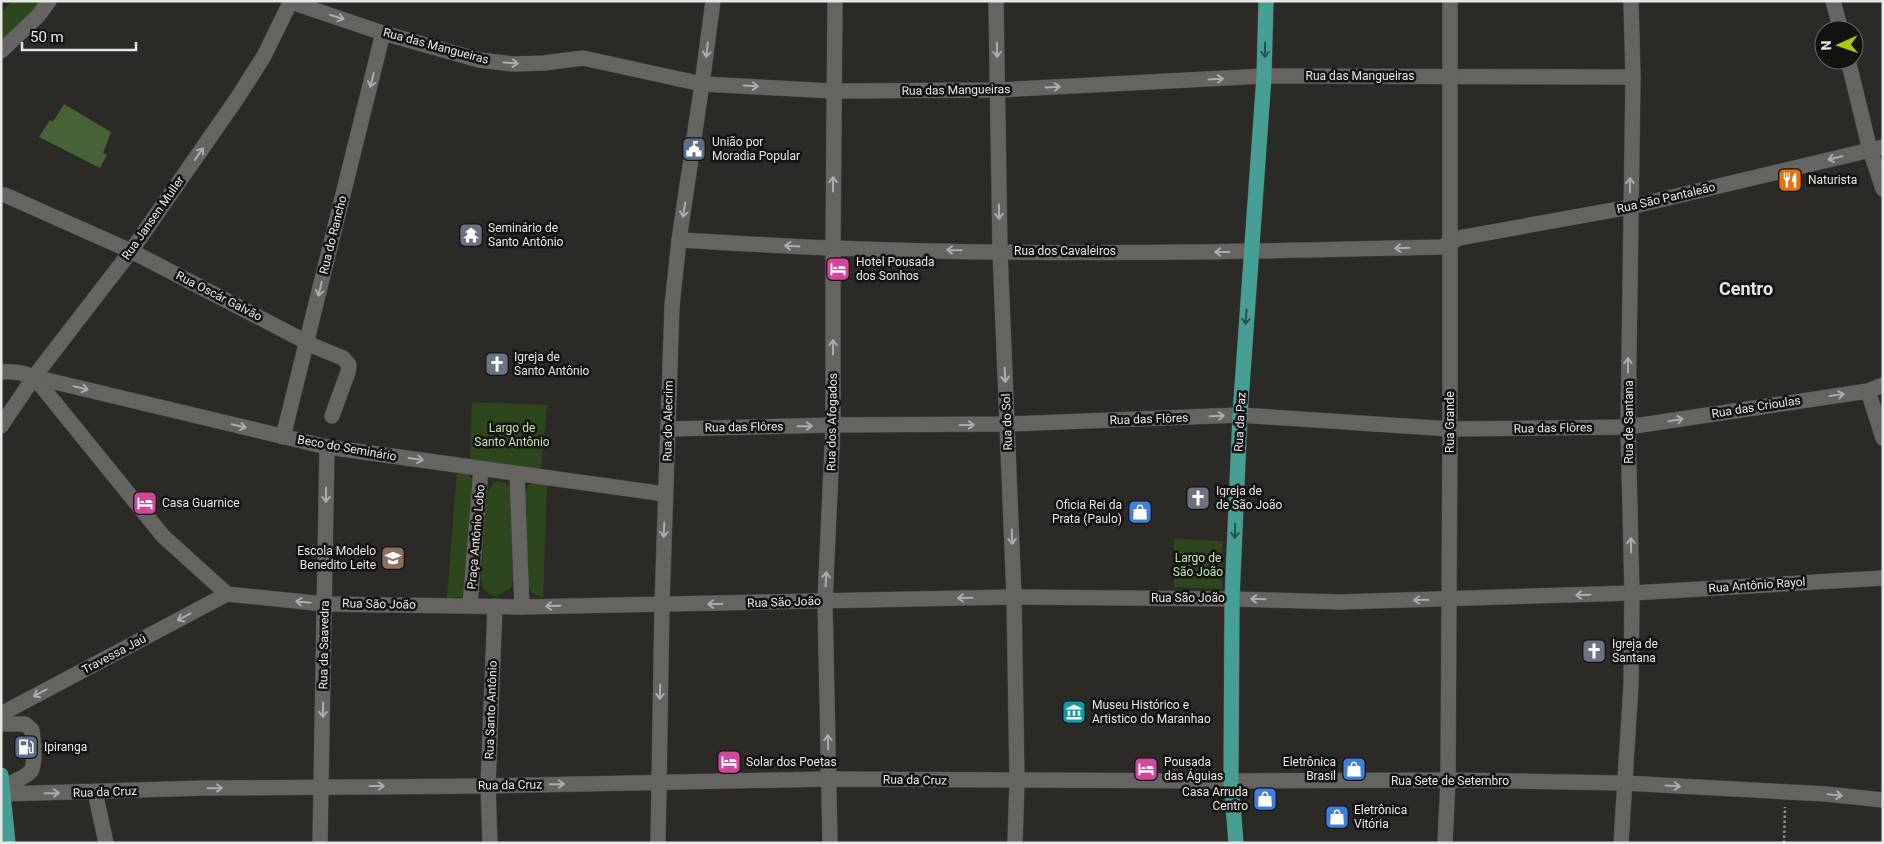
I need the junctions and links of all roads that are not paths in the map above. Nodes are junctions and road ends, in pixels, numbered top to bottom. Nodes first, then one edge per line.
1 (49, 1) edge
2 (713, 1) edge
3 (835, 1) edge
4 (996, 1) edge
5 (1266, 1) edge
6 (1450, 1) edge
7 (1631, 1) edge
8 (1834, 1) edge
9 (291, 2) edge
10 (1838, 20) edge
11 (383, 33) junction
12 (1, 51) edge
13 (1851, 70) edge
14 (1264, 76) junction
15 (1451, 77) junction
16 (1633, 77) junction
17 (702, 84) junction
18 (998, 90) junction
19 (834, 91) junction
20 (1876, 149) edge
21 (1883, 189) edge
22 (5, 195) dead end
23 (1630, 207) junction
24 (679, 240) junction
25 (1449, 243) junction
26 (833, 248) junction
27 (130, 251) junction
28 (1000, 251) junction
29 (1250, 252) junction
30 (307, 341) junction
31 (1, 372) edge
32 (34, 377) junction
33 (1883, 385) edge
34 (1868, 391) junction
35 (1240, 415) junction
36 (332, 416) dead end
37 (1008, 424) junction
38 (834, 425) junction
39 (1, 426) edge
40 (1628, 427) junction
41 (1450, 428) junction
42 (669, 429) junction
43 (283, 437) junction
44 (1883, 438) edge
45 (327, 447) junction
46 (481, 469) junction
47 (517, 474) junction
48 (665, 494) junction
49 (1883, 578) edge
50 (1632, 593) junction
51 (227, 594) junction
52 (1014, 597) junction
53 (1232, 599) junction
54 (1449, 600) junction
55 (825, 601) junction
56 (325, 604) junction
57 (470, 605) junction
58 (662, 605) junction
59 (494, 606) junction
60 (522, 607) junction
61 (1, 714) edge
62 (1, 724) edge
63 (829, 780) junction
64 (1448, 780) junction
65 (1016, 781) junction
66 (658, 782) junction
67 (1231, 782) junction
68 (1624, 784) junction
69 (322, 786) junction
70 (488, 786) junction
71 (2, 789) edge
72 (94, 792) junction
73 (1883, 800) edge
74 (8, 843) edge
75 (106, 843) edge
76 (320, 843) edge
77 (490, 843) edge
78 (658, 843) edge
79 (830, 843) edge
80 (1015, 843) edge
81 (1236, 843) edge
82 (1445, 843) edge
83 (1621, 843) edge

1 - 12 street
2 -> 17 street, Rua do Alecrim
3 - 19 street, Rua dos Afogados
4 -> 18 street, Rua do Sol
5 -> 14 main road, Rua da Paz
6 - 15 street, Rua Grande
7 - 16 street, Rua de Santana
8 - 10 street
9 -> 11 street, Rua das Mangueiras
27 -> 9 street, Rua Jansen Muller
11 -> 17 street, Rua das Mangueiras
11 -> 30 street, Rua do Rancho
13 - 20 street
14 - 15 street, Rua das Mangueiras
18 -> 14 street, Rua das Mangueiras
14 - 29 main road, Rua da Paz
15 - 16 street, Rua das Mangueiras
15 - 25 street, Rua Grande
23 -> 16 street, Rua de Santana
17 -> 19 street, Rua das Mangueiras
17 -> 24 street, Rua do Alecrim
18 - 19 street, Rua das Mangueiras
18 -> 28 street, Rua do Sol
26 -> 19 street, Rua dos Afogados
20 - 21 street
20 -> 23 street, Rua São Pantaleão
22 - 27 street, Rua Oscár Galvão
23 - 25 street, Rua São Pantaleão
40 -> 23 street, Rua de Santana
26 -> 24 street, Rua dos Cavaleiros
24 - 42 street, Rua do Alecrim
25 -> 29 street, Rua dos Cavaleiros
25 - 41 street, Rua Grande
28 -> 26 street, Rua dos Cavaleiros
38 -> 26 street, Rua dos Afogados
27 - 30 street, Rua Oscár Galvão
27 - 32 street, Rua Jansen Muller
29 -> 28 street, Rua dos Cavaleiros
28 -> 37 street, Rua do Sol
29 -> 35 main road, Rua da Paz
30 - 36 street, Rua Oscár Galvão
30 - 43 street, Rua do Rancho
31 - 32 street, Beco do Seminário
32 - 39 street, Rua Jansen Muller
32 -> 43 street, Beco do Seminário
32 - 51 street
33 - 34 street, Rua das Crioulas
40 -> 34 street, Rua das Crioulas
34 - 44 street
37 -> 35 street, Rua das Flôres
35 - 41 street, Rua das Flôres
35 -> 53 main road, Rua da Paz
38 -> 37 street, Rua das Flôres
37 -> 52 street, Rua do Sol
42 -> 38 street, Rua das Flôres
55 -> 38 street, Rua dos Afogados
40 - 41 street, Rua das Flôres
50 -> 40 street, Rua de Santana
41 - 54 street, Rua Grande
42 - 48 street, Rua do Alecrim
43 - 45 street, Beco do Seminário
45 -> 46 street, Beco do Seminário
45 -> 56 street, Rua da Saavedra
46 - 47 street, Beco do Seminário
46 - 57 street, Praça Antônio Lobo
47 - 48 street, Beco do Seminário
47 - 60 street
48 -> 58 street, Rua do Alecrim
49 - 50 street, Rua Antônio Rayol
50 -> 54 street, Rua São João
50 - 68 street, Rua de Santana
56 -> 51 street, Rua São João
51 -> 61 street, Travessa Jaú
52 - 53 street, Rua São João
52 -> 55 street, Rua São João
52 - 65 street, Rua do Sol
54 -> 53 street, Rua São João
53 - 67 main road, Rua da Paz
54 - 64 street, Rua Grande
55 -> 58 street, Rua São João
63 -> 55 street, Rua dos Afogados
56 - 57 street, Rua São João
56 -> 69 street, Rua da Saavedra
57 - 59 street, Rua São João
58 -> 60 street, Rua São João
58 -> 66 street, Rua do Alecrim
59 - 60 street, Rua São João
59 - 70 street, Rua Santo Antônio
62 - 71 street
63 - 65 street, Rua da Cruz
63 - 66 street, Rua da Cruz
63 - 79 street, Rua dos Afogados
64 - 67 street, Rua Sete de Setembro
64 - 68 street, Rua Sete de Setembro
64 - 82 street, Rua Grande
65 - 67 street, Rua Sete de Setembro
65 - 80 street, Rua do Sol
70 -> 66 street, Rua da Cruz
66 - 78 street, Rua do Alecrim
67 - 81 main road, Rua da Paz
68 -> 73 street, Rua Sete de Setembro
68 - 83 street, Rua de Santana
69 -> 70 street, Rua da Cruz
72 -> 69 street, Rua da Cruz
69 - 76 street, Rua da Saavedra
70 - 77 street, Rua Santo Antônio
71 -> 72 street, Rua da Cruz
71 - 74 main road
72 - 75 street

